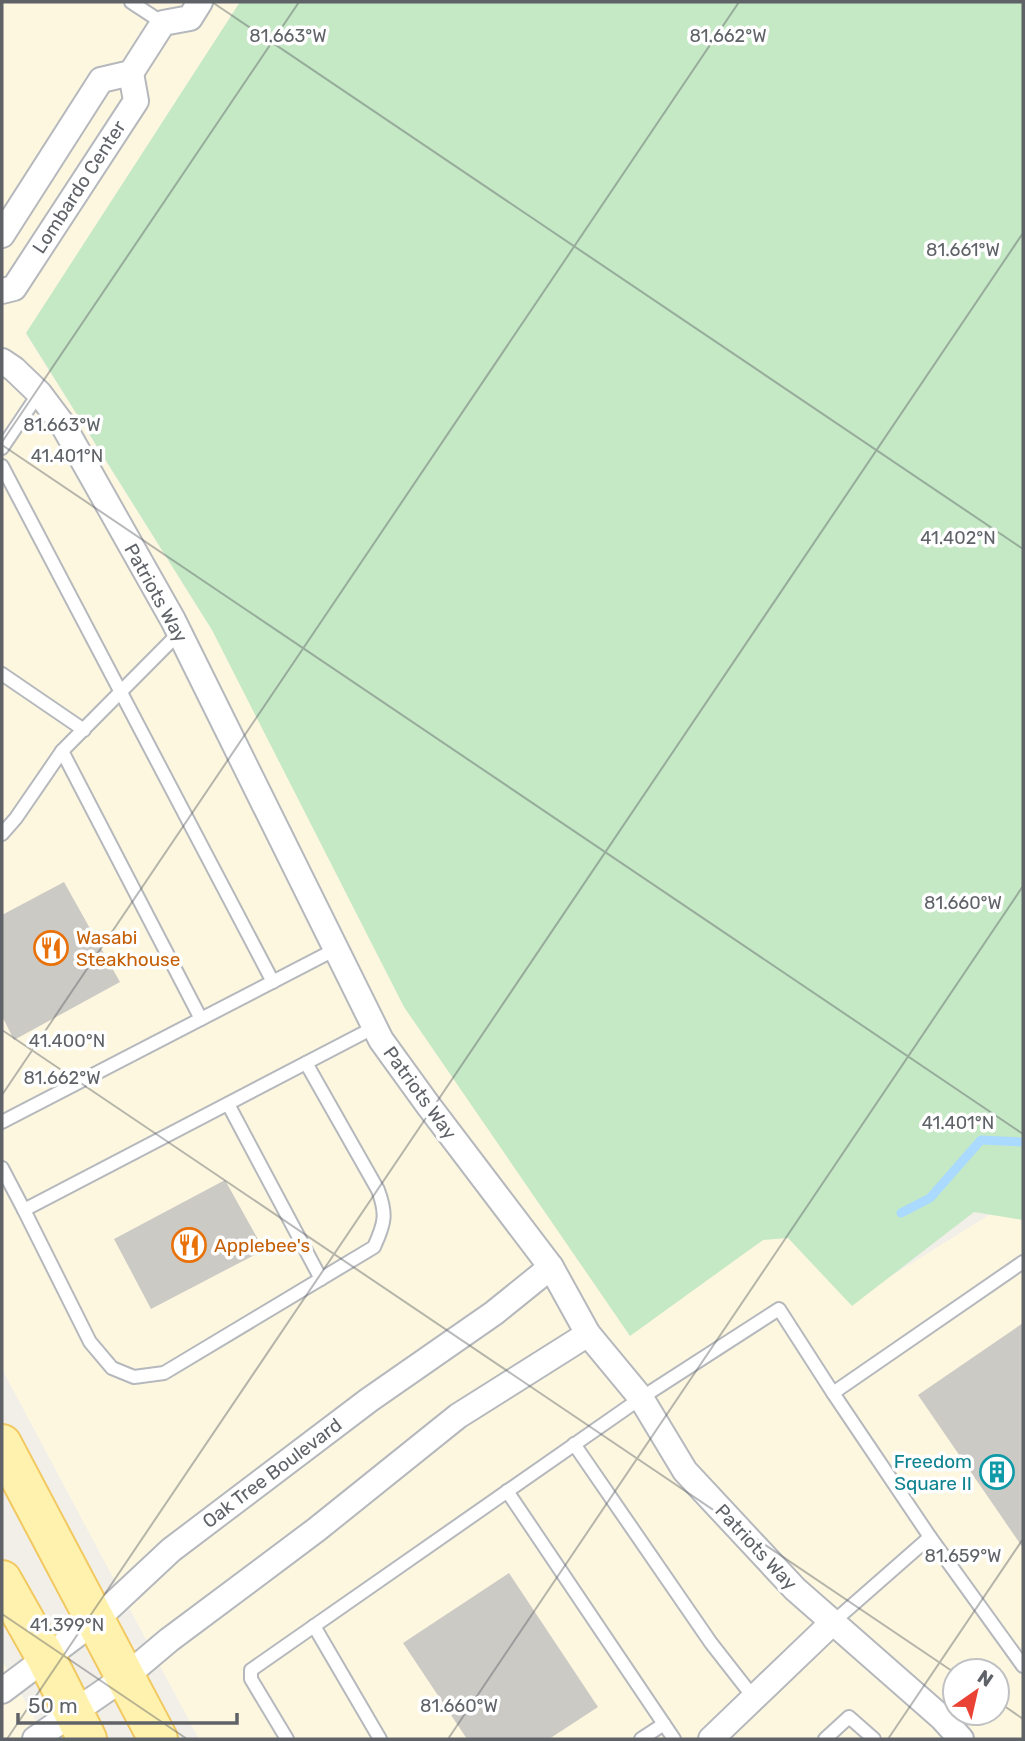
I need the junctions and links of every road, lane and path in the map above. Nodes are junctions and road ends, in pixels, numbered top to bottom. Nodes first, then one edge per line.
1 (131, 2) edge
2 (200, 2) edge
3 (160, 12) edge
4 (131, 73) junction
5 (2, 235) edge
6 (2, 291) edge
7 (2, 360) edge
8 (39, 393) junction
9 (2, 448) edge
10 (2, 466) edge
11 (179, 633) junction
12 (2, 674) edge
13 (120, 693) junction
14 (84, 730) junction
15 (62, 751) junction
16 (2, 834) edge
17 (337, 949) junction
18 (273, 982) junction
19 (201, 1019) junction
20 (375, 1027) junction
21 (306, 1063) junction
22 (228, 1104) junction
23 (2, 1122) edge
24 (2, 1168) edge
25 (24, 1210) junction
26 (1023, 1262) edge
27 (551, 1267) junction
28 (321, 1279) junction
29 (588, 1334) junction
30 (833, 1393) junction
31 (641, 1398) junction
32 (2, 1444) edge
33 (574, 1444) junction
34 (507, 1491) junction
35 (930, 1537) junction
36 (2, 1580) edge
37 (95, 1621) junction
38 (832, 1623) junction
39 (314, 1626) junction
40 (46, 1658) junction
41 (1023, 1666) edge
42 (125, 1677) junction
43 (2, 1691) edge
44 (754, 1698) junction
45 (664, 1724) junction
46 (80, 1727) edge
47 (35, 1739) edge
48 (158, 1739) edge
49 (287, 1739) edge
50 (380, 1739) edge
51 (641, 1739) edge
52 (674, 1739) edge
53 (710, 1739) edge
54 (825, 1739) edge
55 (874, 1739) edge
56 (961, 1739) edge

1 - 3 lane
2 - 3 street
3 - 4 street
4 - 5 street, Lombardo Center
4 - 6 street, Lombardo Center
7 - 8 street, Patriots Way
8 - 9 lane
8 - 11 street, Patriots Way
10 - 13 lane
11 - 13 lane
11 - 17 street, Patriots Way
12 - 14 lane
13 - 14 lane
13 - 18 lane
14 - 15 lane
15 - 16 lane
15 - 19 lane
17 - 18 lane
17 - 20 street, Patriots Way
18 - 19 lane
19 - 23 lane
20 - 21 lane
20 - 27 street, Patriots Way
21 - 22 lane
21 - 28 lane
22 - 25 lane
22 - 28 lane
24 - 25 lane
25 - 28 lane
26 - 30 lane
27 - 29 street, Patriots Way
27 - 37 street, Oak Tree Boulevard
29 - 31 street, Patriots Way
29 - 42 street
30 - 31 lane
30 - 35 lane
31 - 33 lane
31 - 38 street, Patriots Way
32 - 37 main road
33 - 34 lane
33 - 44 lane
34 - 39 lane
34 - 45 lane
35 - 38 lane
35 - 41 lane
36 - 40 main road
37 - 40 street, Oak Tree Boulevard
37 - 42 main road
38 - 44 street
38 - 56 street, Patriots Way
39 - 49 lane
39 - 50 lane
40 - 43 street, Oak Tree Boulevard
40 - 46 main road
42 - 46 street
42 - 48 main road
44 - 53 street
45 - 51 lane
45 - 52 lane
46 - 47 street
54 - 55 lane

